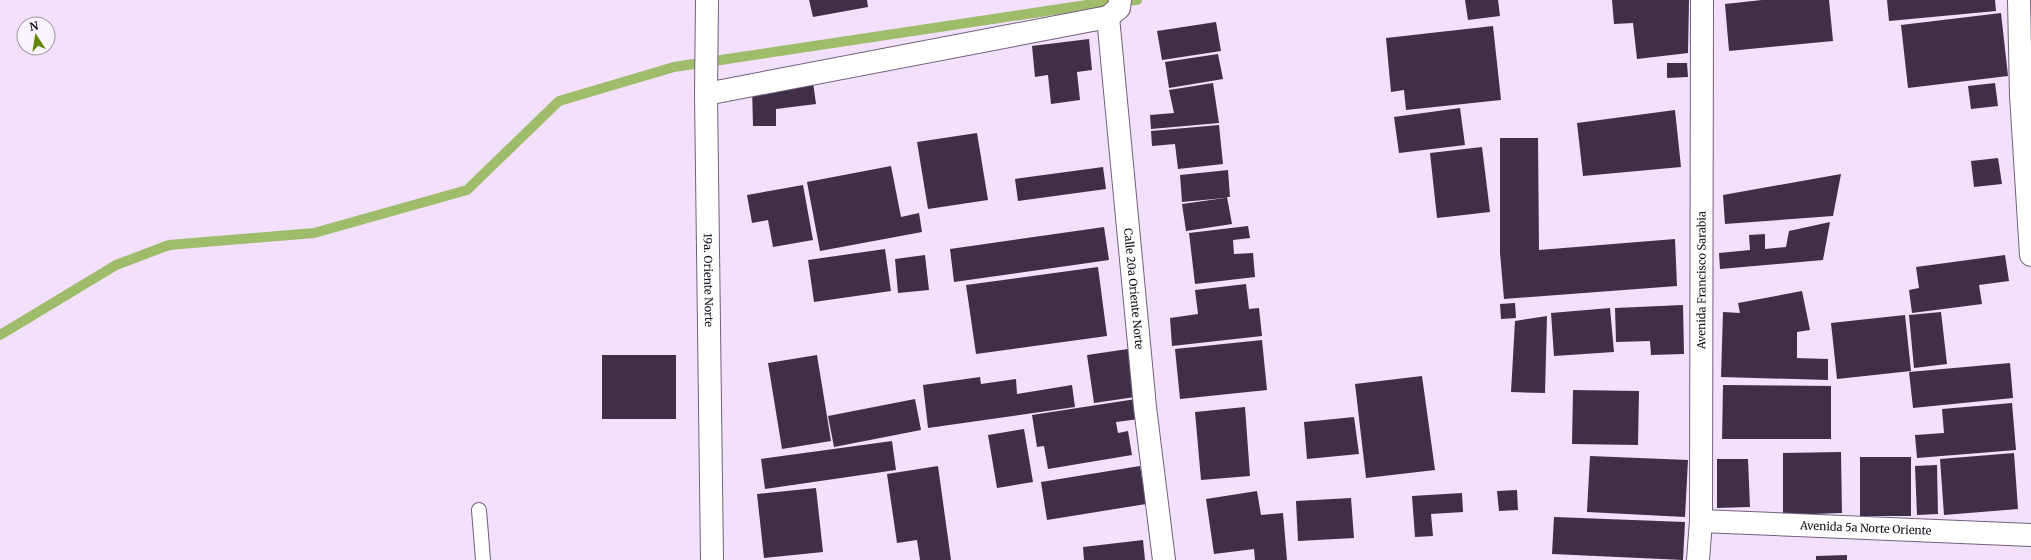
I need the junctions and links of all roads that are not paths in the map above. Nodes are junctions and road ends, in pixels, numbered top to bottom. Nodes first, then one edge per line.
1 (1702, 0) edge
2 (2019, 0) edge
3 (1116, 8) edge
4 (707, 10) edge
5 (706, 84) junction
6 (2026, 94) edge
7 (2031, 255) edge
8 (479, 510) dead end
9 (1701, 521) junction
10 (2031, 535) edge
11 (483, 560) edge
12 (712, 560) edge
13 (1164, 560) edge
14 (1698, 560) edge

1 - 9 street, Avenida Francisco Sarabia
2 - 6 street
3 - 5 street
3 - 13 street, Calle 20a Oriente Norte
4 - 5 street, 19a. Oriente Norte
5 - 12 street, 19a. Oriente Norte
6 - 7 street
8 - 11 lane
9 - 10 street, Avenida 5a Norte Oriente
9 - 14 street, Avenida Francisco Sarabia

